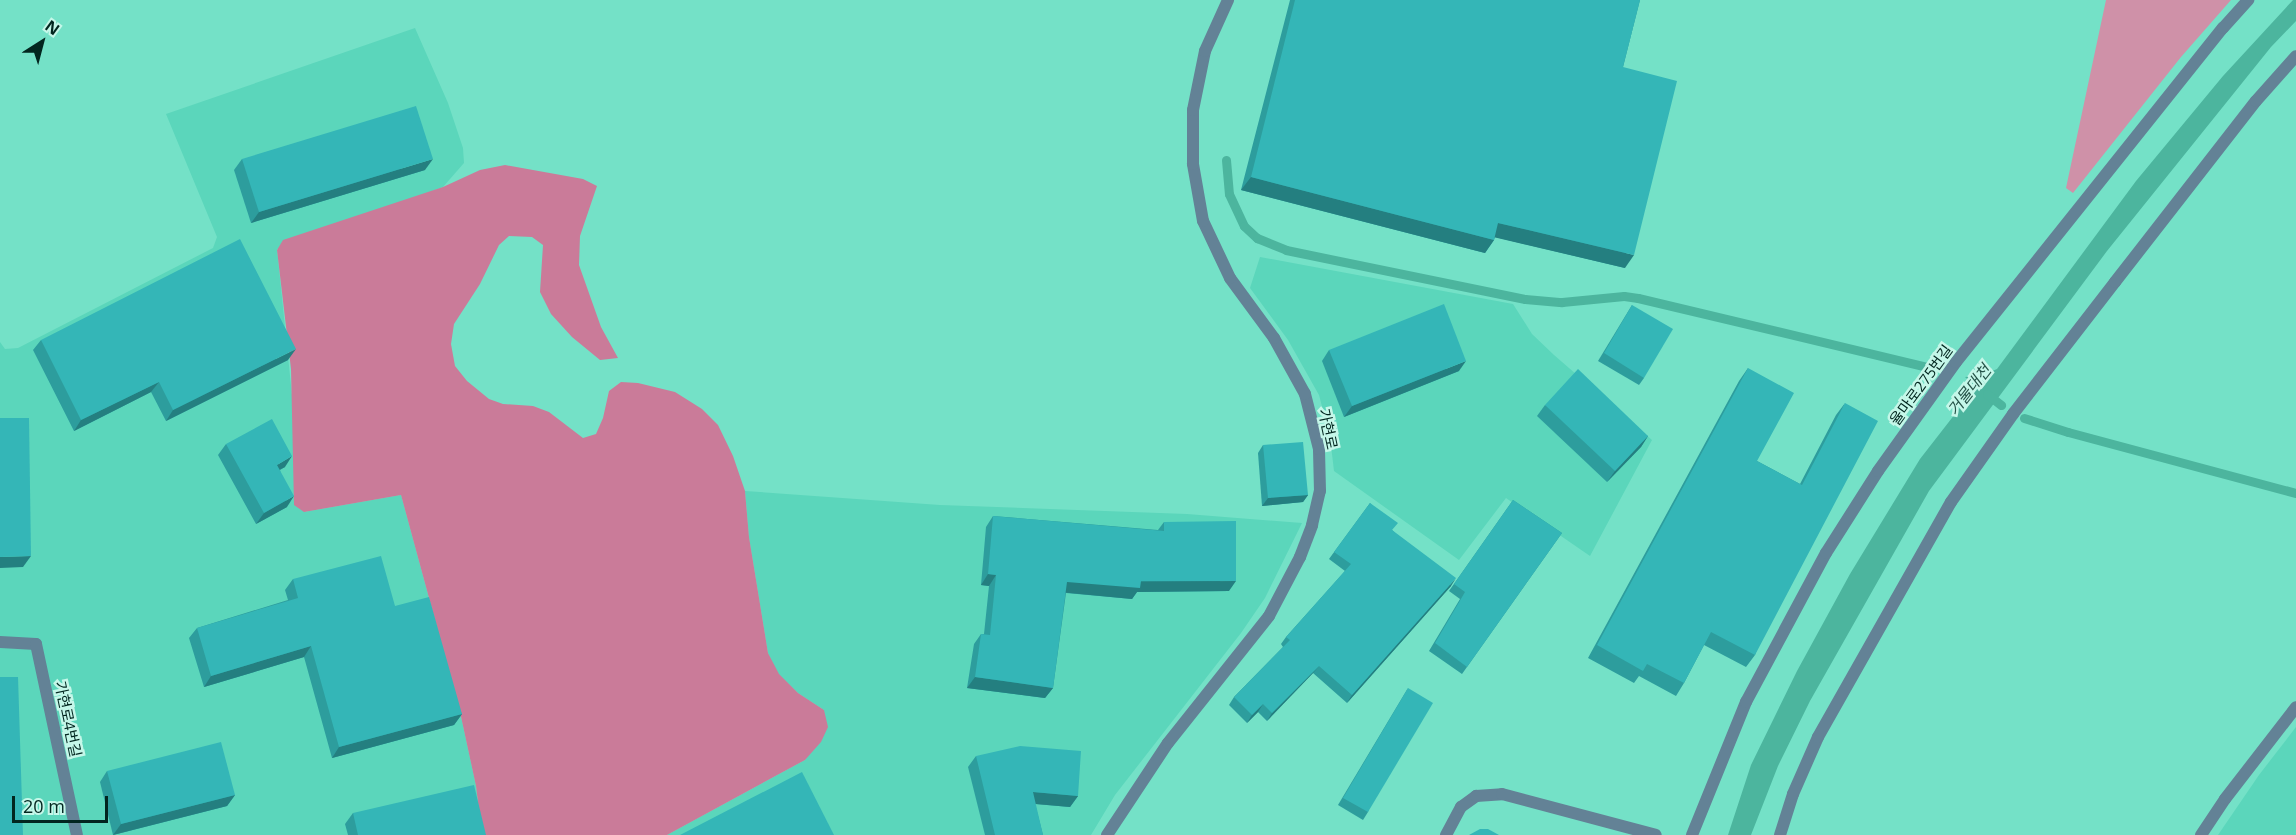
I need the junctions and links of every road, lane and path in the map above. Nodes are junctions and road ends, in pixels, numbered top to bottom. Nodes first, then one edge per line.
1 (1228, 0) edge
2 (2248, 0) edge
3 (2296, 56) edge
4 (0, 642) edge
5 (2296, 707) edge
6 (77, 835) edge
7 (1107, 835) edge
8 (1446, 835) edge
9 (1656, 835) edge
10 (1692, 835) edge
11 (1780, 835) edge
12 (2201, 835) edge

1 - 7 street, 가현로
2 - 10 street, 율마로275번길
3 - 11 street
4 - 6 street, 가현로4번길
5 - 12 street
8 - 9 street

